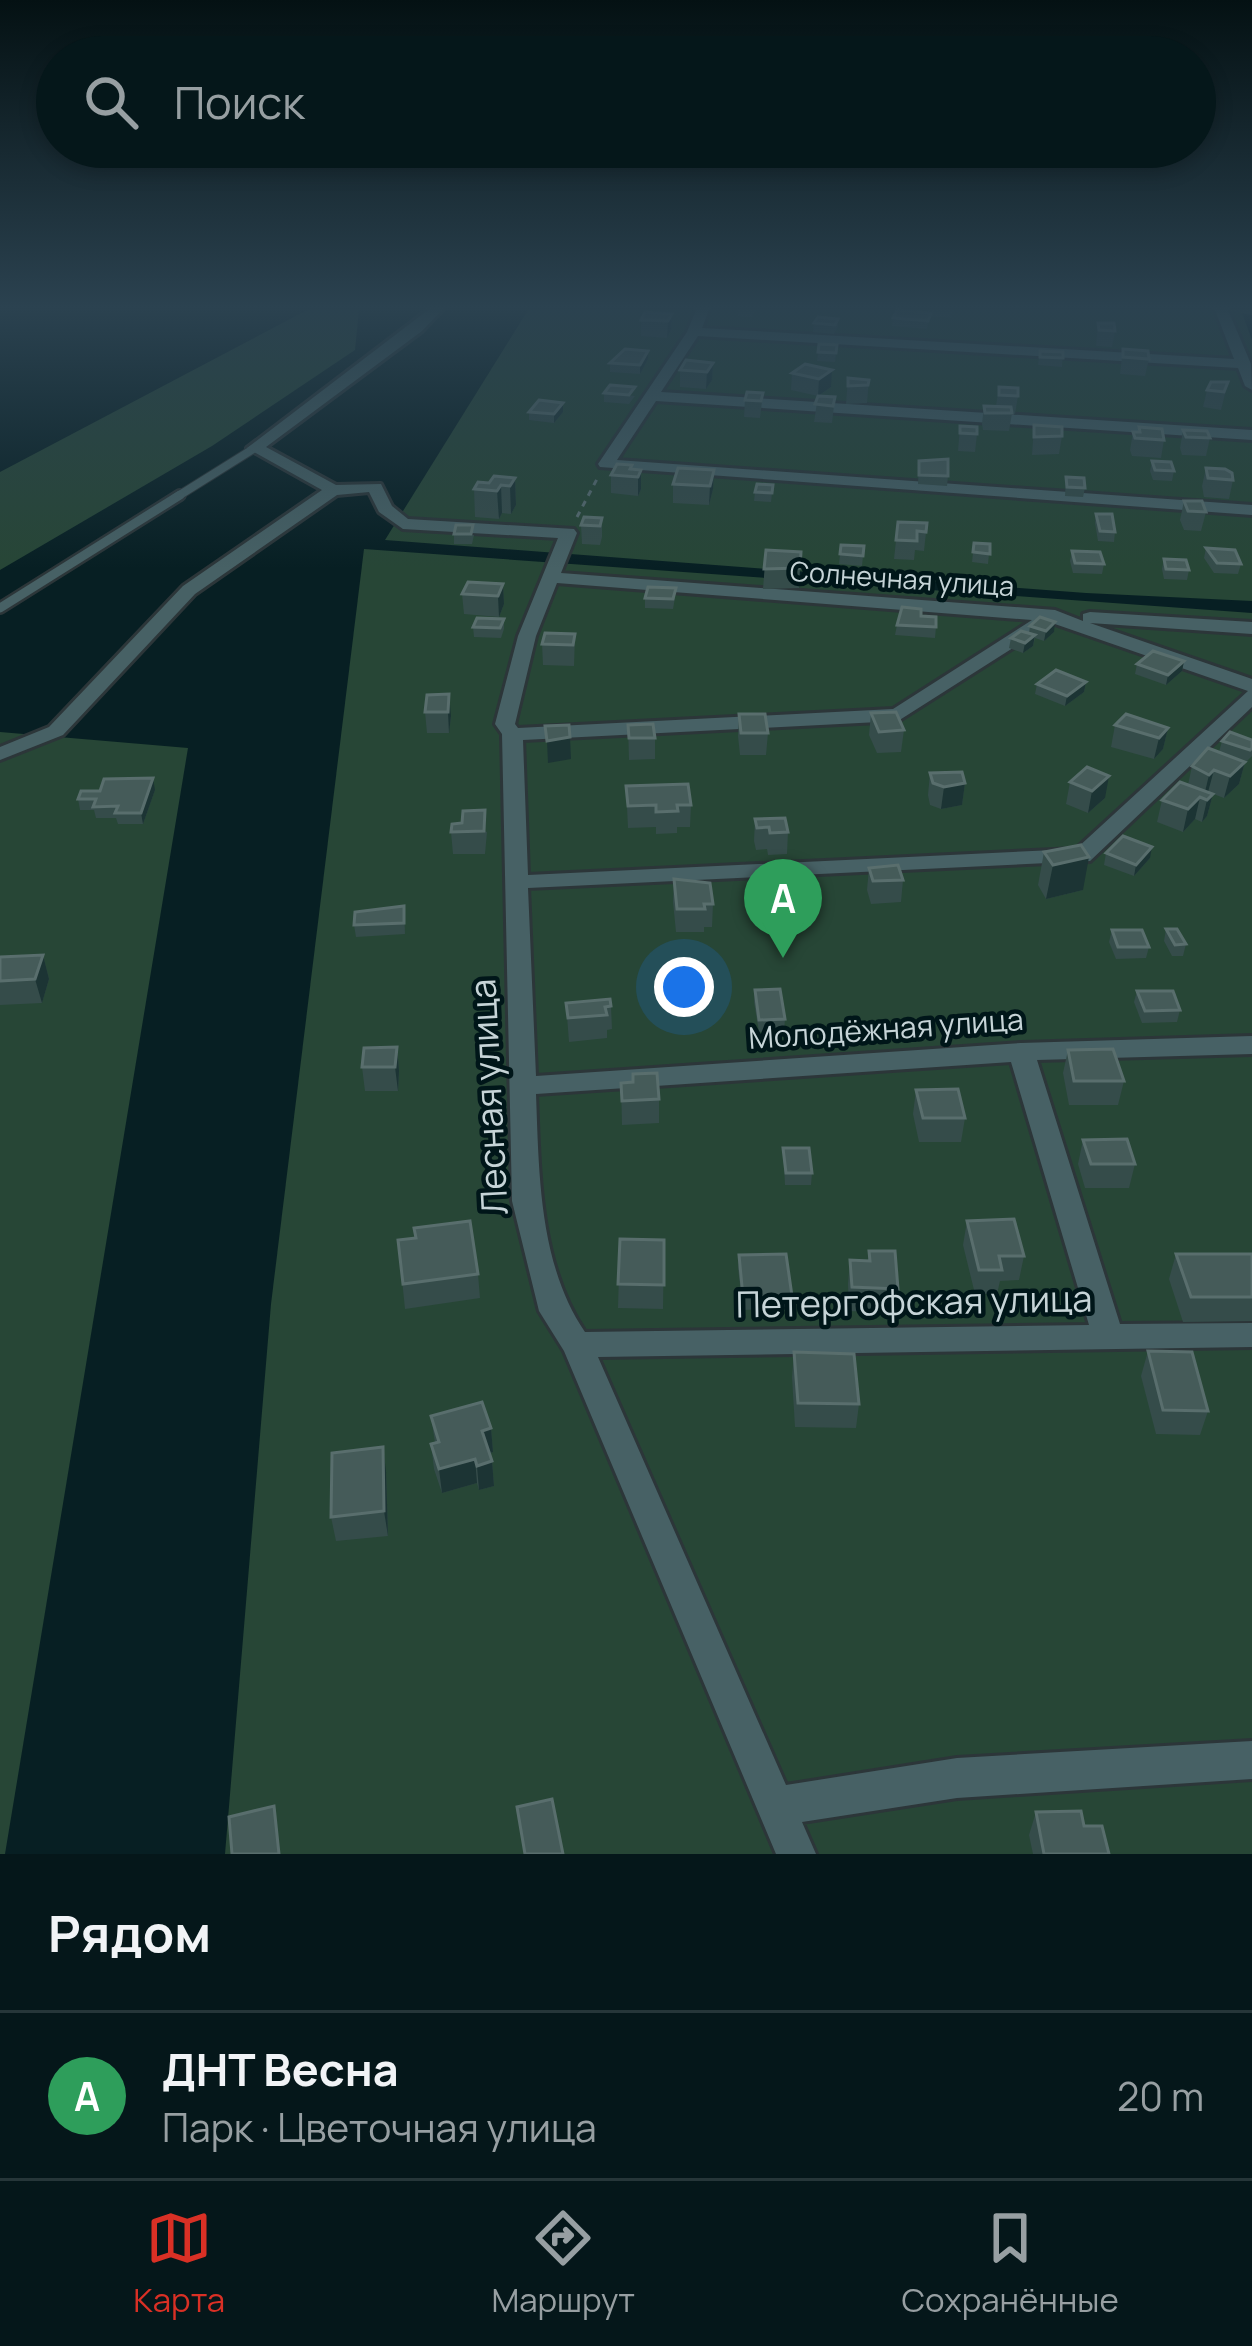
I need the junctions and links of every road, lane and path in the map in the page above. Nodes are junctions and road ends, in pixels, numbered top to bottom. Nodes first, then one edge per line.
1 (651, 396) edge
2 (324, 397) edge
3 (659, 397) edge
4 (1252, 435) edge
5 (255, 448) junction
6 (605, 464) junction
7 (333, 490) junction
8 (1252, 510) edge
9 (568, 533) junction
10 (549, 577) junction
11 (0, 608) edge
12 (1050, 616) junction
13 (1252, 628) edge
14 (1252, 686) edge
15 (1252, 696) edge
16 (512, 734) junction
17 (0, 754) edge
18 (517, 882) junction
19 (1252, 1046) edge
20 (1021, 1052) junction
21 (524, 1086) junction
22 (1252, 1336) edge
23 (1108, 1337) junction
24 (577, 1346) junction
25 (1252, 1760) edge
26 (775, 1805) junction
27 (796, 1854) edge

1 - 6 street
2 - 5 street
3 - 4 street
5 - 7 street
5 - 11 lane
6 - 8 street
6 - 9 path
7 - 9 street
7 - 17 street
9 - 10 street
10 - 12 street, Солнечная улица
10 - 16 street, Лесная улица
12 - 13 street, Солнечная улица
12 - 14 street
12 - 16 street
15 - 18 street
16 - 18 street, Лесная улица
18 - 21 street, Лесная улица
19 - 20 street, Молодёжная улица
20 - 21 street, Молодёжная улица
20 - 23 street
21 - 24 street, Лесная улица
22 - 23 street, Петергофская улица
23 - 24 street, Петергофская улица
24 - 26 street, Лесная улица
25 - 26 street
26 - 27 street, Лесная улица

